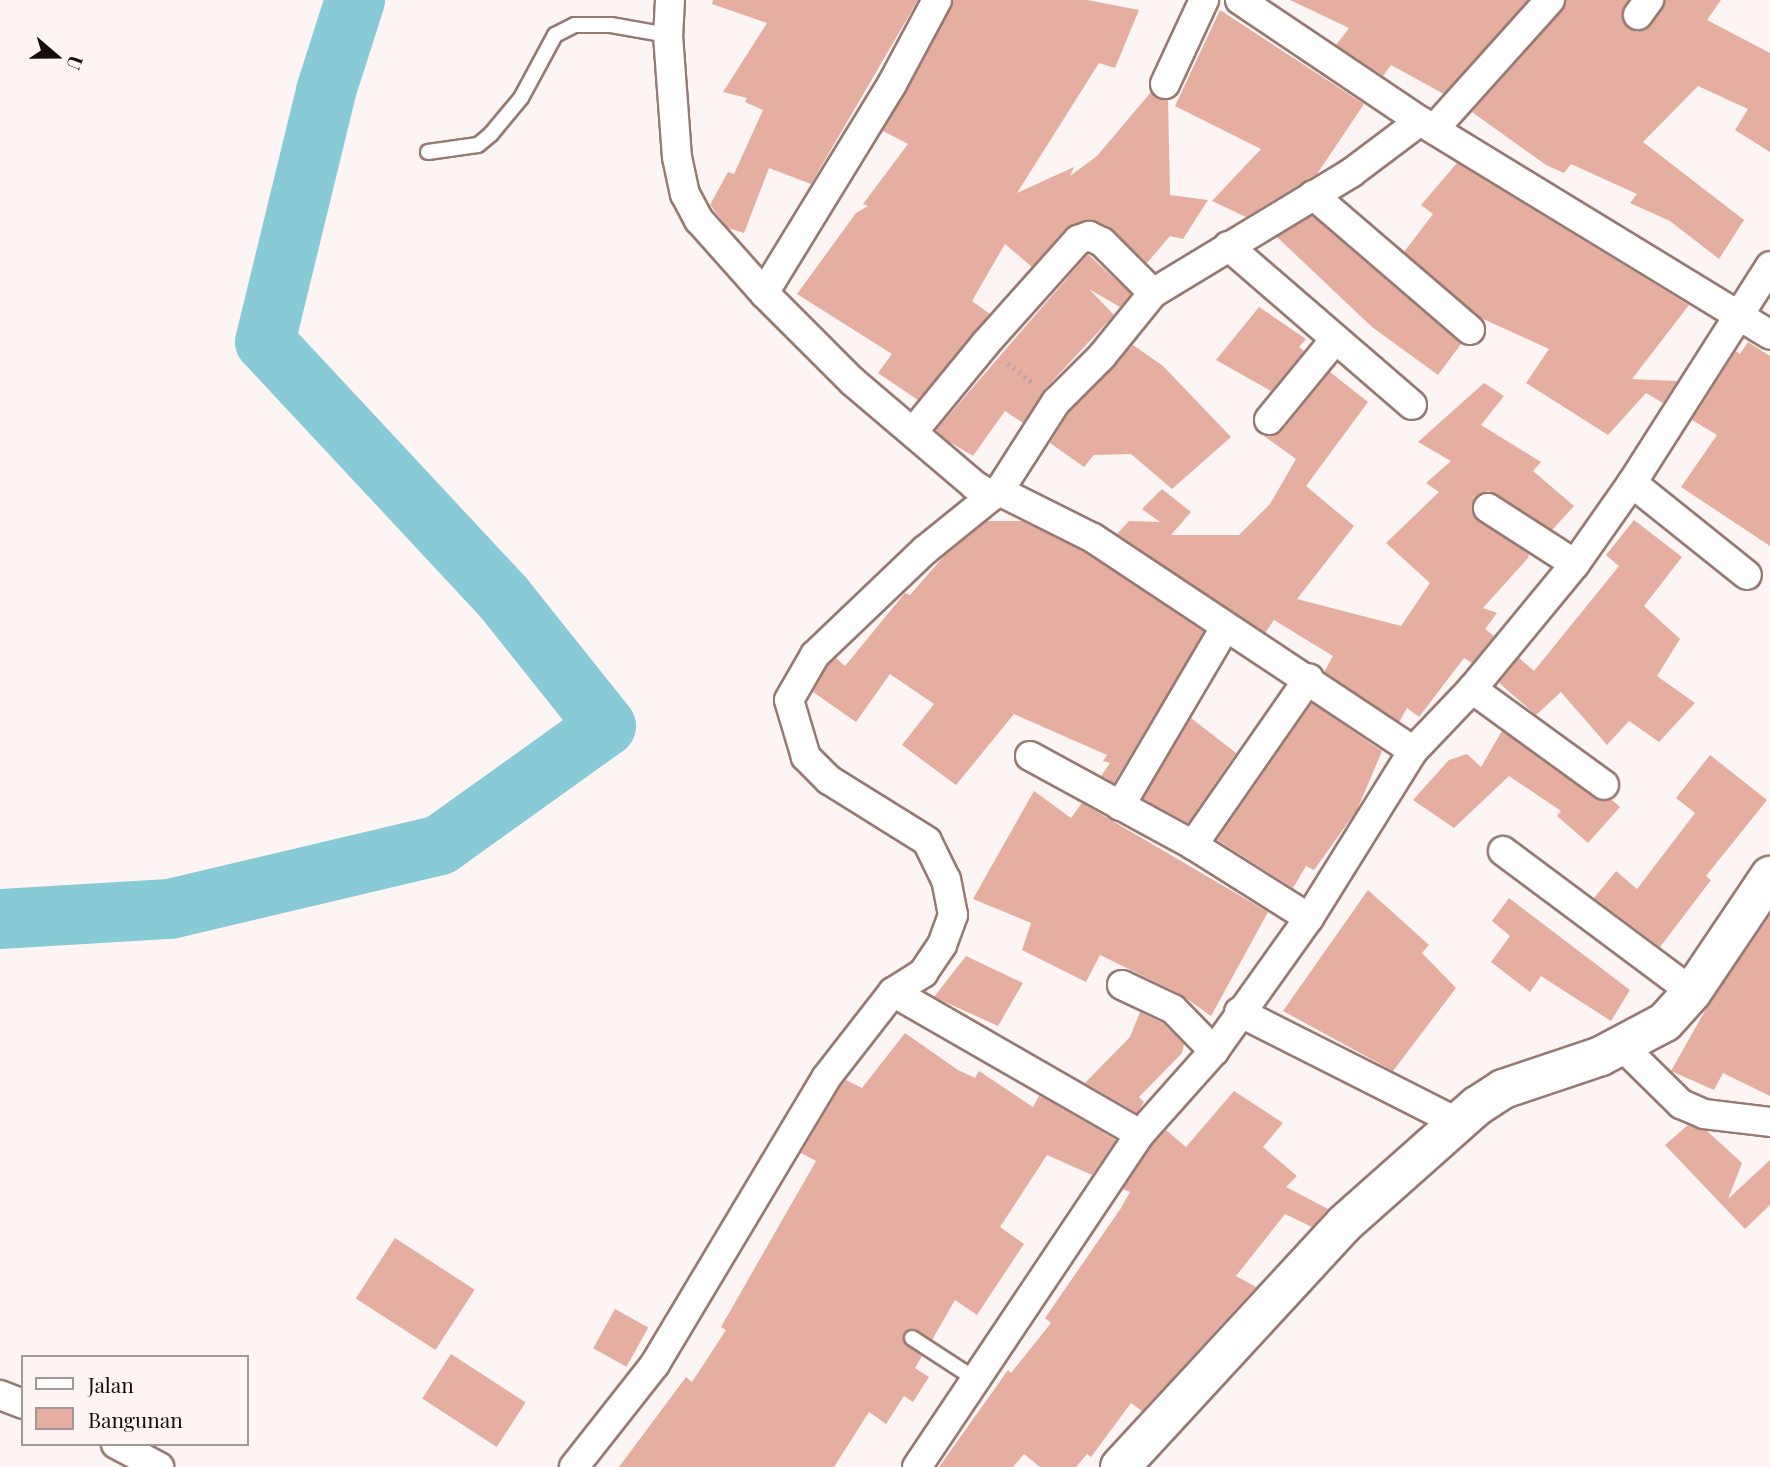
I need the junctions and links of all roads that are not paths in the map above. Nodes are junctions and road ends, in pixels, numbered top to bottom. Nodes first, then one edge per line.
1 (670, 0) edge
2 (937, 0) edge
3 (1204, 0) edge
4 (1240, 0) edge
5 (1550, 0) edge
6 (668, 35) junction
7 (1165, 84) dead end
8 (1427, 125) junction
9 (428, 152) dead end
10 (1313, 195) junction
11 (1227, 246) junction
12 (1770, 266) edge
13 (764, 293) junction
14 (1153, 293) junction
15 (1736, 314) junction
16 (1470, 330) dead end
17 (1770, 335) edge
18 (1334, 341) junction
19 (1412, 405) dead end
20 (1269, 420) dead end
21 (914, 432) junction
22 (1632, 483) junction
23 (995, 493) junction
24 (1488, 508) dead end
25 (1575, 564) junction
26 (1747, 575) dead end
27 (1225, 628) junction
28 (1309, 678) junction
29 (1472, 689) junction
30 (1413, 751) junction
31 (1030, 756) dead end
32 (1604, 785) dead end
33 (1120, 806) junction
34 (1193, 845) junction
35 (1503, 851) dead end
36 (1770, 876) edge
37 (1309, 918) junction
38 (1122, 985) dead end
39 (893, 992) junction
40 (1692, 992) junction
41 (1239, 1012) junction
42 (1622, 1046) junction
43 (1214, 1051) junction
44 (1770, 1122) edge
45 (1459, 1123) junction
46 (1140, 1134) junction
47 (912, 1338) dead end
48 (978, 1381) junction
49 (0, 1395) edge
50 (21, 1403) edge
51 (121, 1454) edge
52 (159, 1467) edge
53 (574, 1467) edge
54 (917, 1467) edge
55 (1120, 1467) edge

1 - 6 street
2 - 13 street
3 - 7 street
4 - 8 street
5 - 8 street
6 - 9 lane
6 - 13 street
8 - 10 street
8 - 15 street
10 - 11 street
10 - 16 street
11 - 14 street
11 - 18 street
12 - 15 street
13 - 21 street
14 - 21 street
14 - 23 street
15 - 17 street
15 - 22 street
18 - 19 street
18 - 20 street
21 - 23 street
22 - 25 street
22 - 26 street
23 - 27 street
23 - 39 street
24 - 25 street
25 - 29 street
27 - 28 street
27 - 33 street
28 - 30 street
28 - 34 street
29 - 30 street
29 - 32 street
30 - 37 street
31 - 33 street
33 - 34 street
34 - 37 street
35 - 40 street
36 - 40 street
37 - 41 street
38 - 43 street
39 - 46 street
39 - 53 street
40 - 42 street
41 - 43 street
41 - 45 street
42 - 44 street
42 - 45 street
43 - 46 street
45 - 55 street
46 - 48 street
47 - 48 lane
48 - 54 street
49 - 50 street
51 - 52 street

